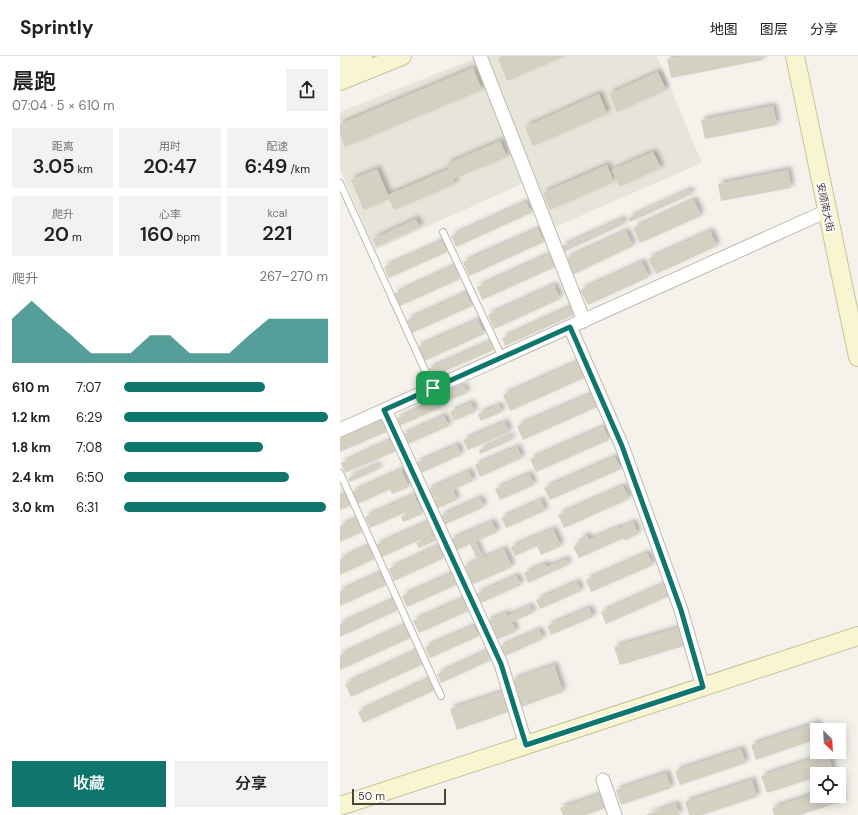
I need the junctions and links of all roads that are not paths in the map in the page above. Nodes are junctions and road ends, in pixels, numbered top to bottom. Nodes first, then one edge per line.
1 (364, 56) edge
2 (402, 56) edge
3 (480, 56) edge
4 (795, 56) edge
5 (340, 66) edge
6 (340, 81) edge
7 (340, 183) edge
8 (827, 212) junction
9 (443, 232) dead end
10 (584, 321) junction
11 (570, 327) junction
12 (502, 357) junction
13 (858, 357) edge
14 (433, 388) junction
15 (384, 410) junction
16 (340, 430) edge
17 (340, 473) edge
18 (858, 636) edge
19 (703, 687) junction
20 (441, 696) dead end
21 (526, 745) junction
22 (603, 780) dead end
23 (340, 806) edge
24 (615, 815) edge

1 - 5 street
2 - 6 street
3 - 10 street
4 - 8 street, 安顺南大街
7 - 14 lane
8 - 10 street
8 - 13 street, 安顺南大街
9 - 12 lane
10 - 11 street
11 - 12 street
11 - 19 street
12 - 14 street
14 - 15 street
15 - 16 street
15 - 21 street
17 - 20 lane
18 - 19 street
19 - 21 street
21 - 23 street
22 - 24 street

